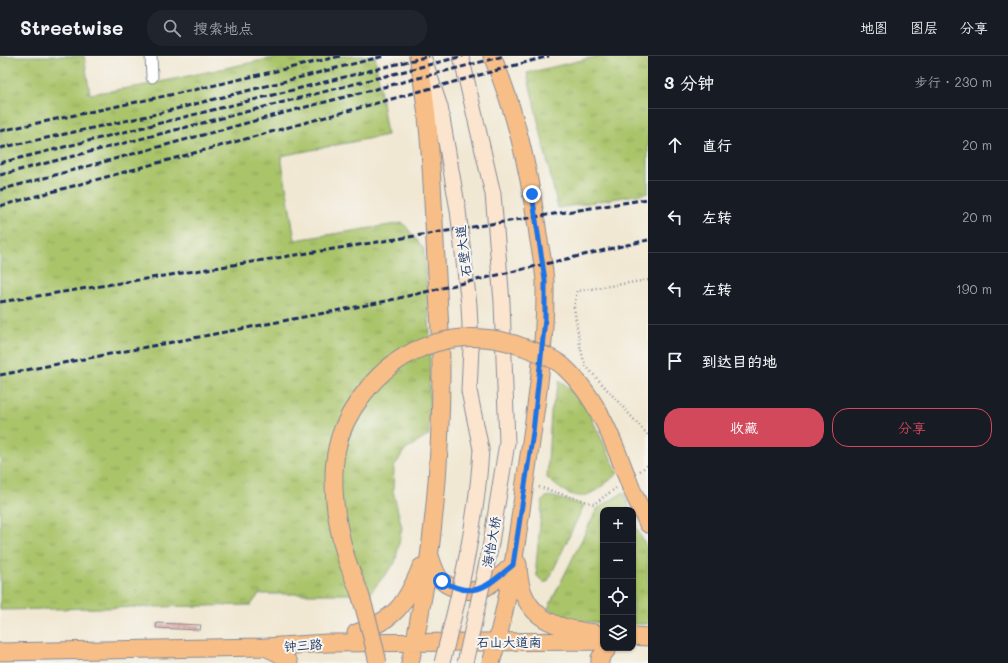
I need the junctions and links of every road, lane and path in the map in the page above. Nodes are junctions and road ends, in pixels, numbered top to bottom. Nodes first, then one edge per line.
1 (151, 56) edge
2 (418, 56) edge
3 (423, 56) edge
4 (461, 56) edge
5 (492, 56) edge
6 (152, 77) dead end
7 (648, 280) edge
8 (648, 435) edge
9 (481, 449) joint
10 (647, 466) edge
11 (525, 483) junction
12 (628, 483) junction
13 (648, 524) edge
14 (518, 530) junction
15 (430, 550) junction
16 (513, 565) junction
17 (600, 634) edge
18 (636, 636) edge
19 (648, 637) edge
20 (648, 640) edge
21 (600, 641) edge
22 (636, 641) edge
23 (415, 642) junction
24 (327, 643) junction
25 (497, 643) junction
26 (265, 648) junction
27 (606, 651) edge
28 (0, 652) edge
29 (289, 663) edge
30 (378, 663) edge
31 (410, 663) edge
32 (442, 663) edge
33 (465, 663) edge
34 (491, 663) edge
35 (600, 663) edge

1 - 6 street
2 - 15 main road
3 - 9 street, 石壁大道
4 - 33 street, 海怡大桥, bridge
5 - 11 main road
7 - 8 path
9 - 32 street, 海怡大桥, bridge
10 - 12 path
11 - 12 path
11 - 14 main road
12 - 13 main road
12 - 30 main road, bridge
14 - 16 main road
14 - 17 main road
15 - 16 main road
15 - 23 main road
15 - 24 main road
16 - 25 main road
18 - 19 main road
20 - 22 main road
21 - 25 main road, 石山大道南
23 - 24 main road, 钟三路
23 - 25 main road, 石山大道南
23 - 31 main road
24 - 26 main road, 钟三路
25 - 34 main road
26 - 28 main road, 钟三路
26 - 29 main road
27 - 35 main road

